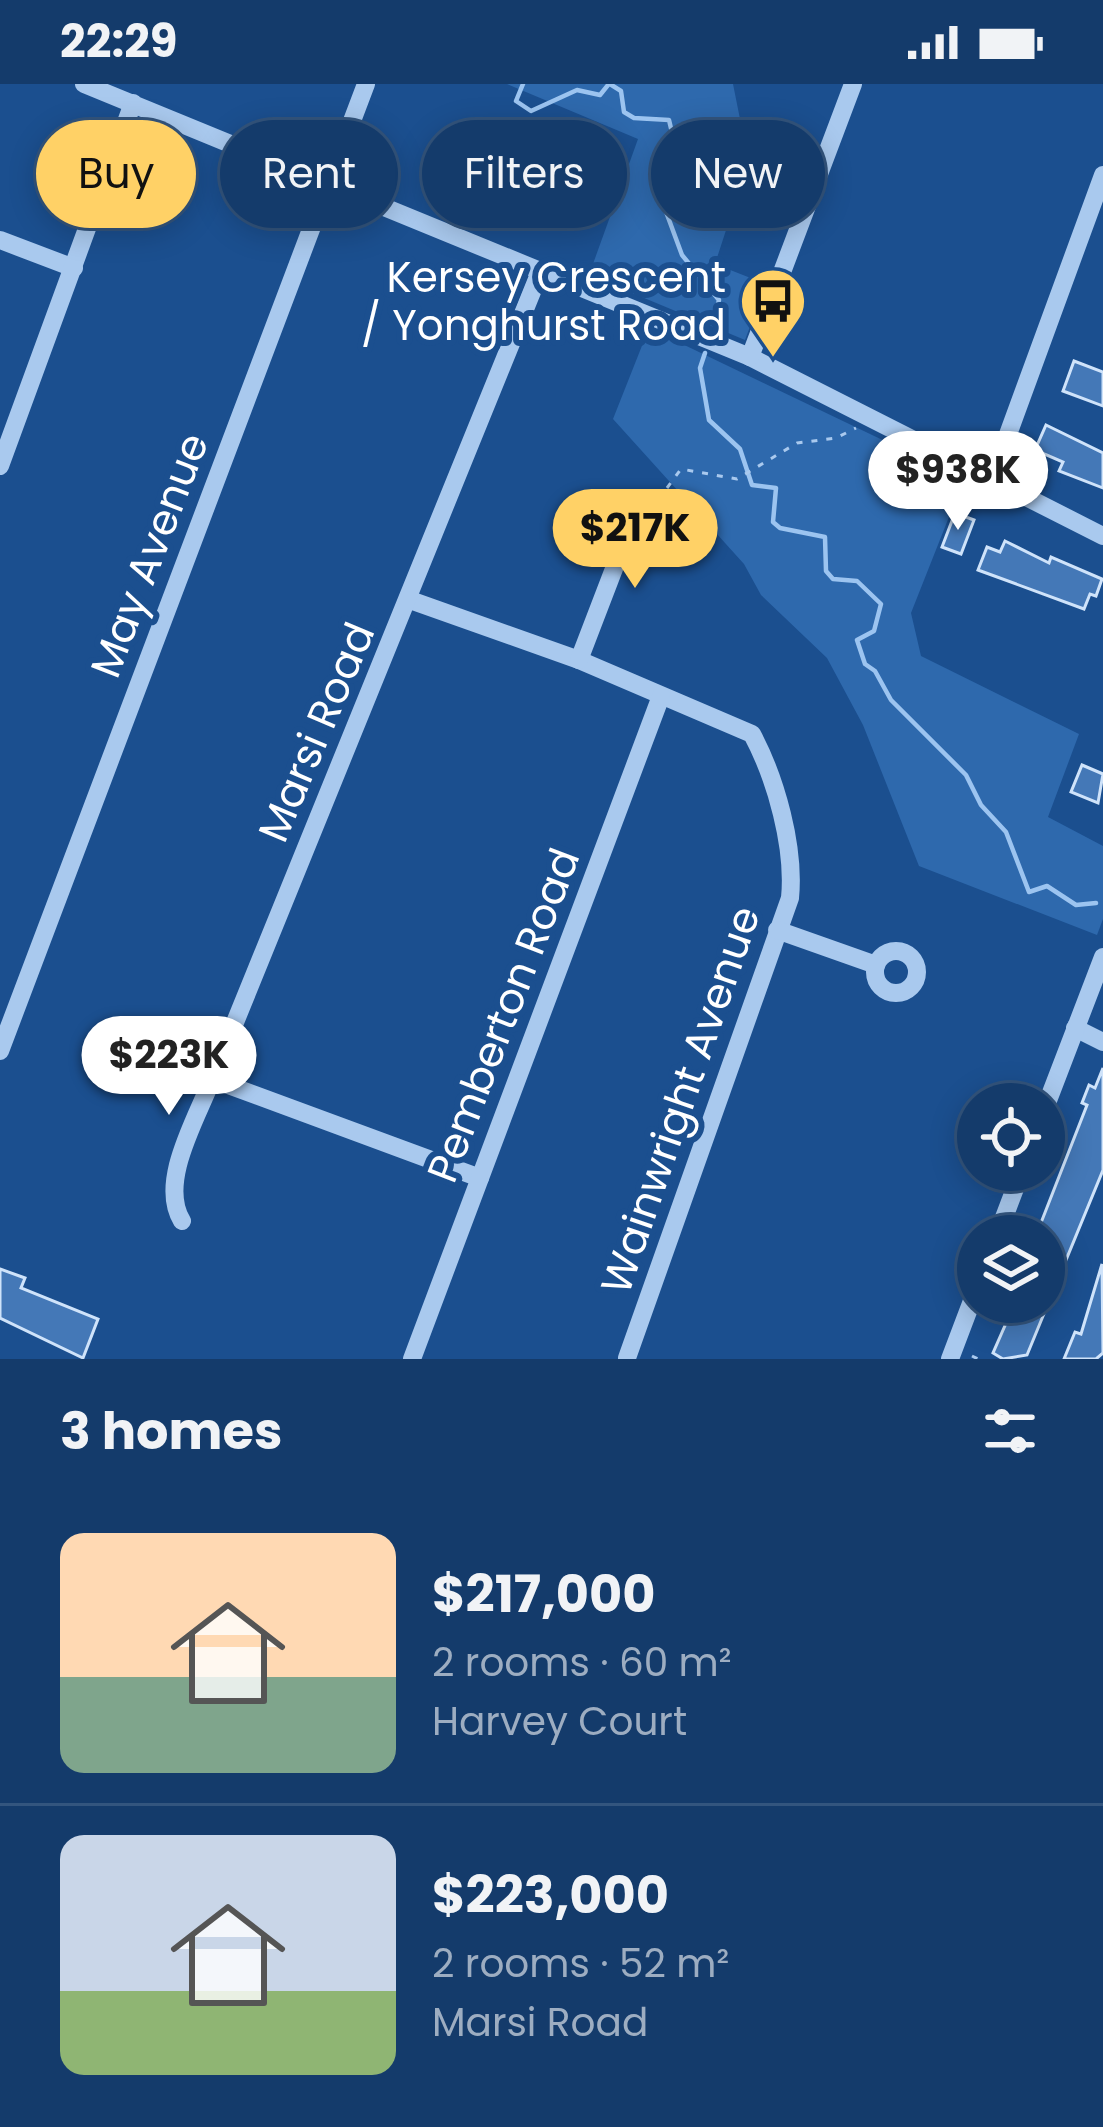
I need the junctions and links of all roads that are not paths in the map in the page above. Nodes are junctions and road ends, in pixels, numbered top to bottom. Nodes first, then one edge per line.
1 (84, 84) edge
2 (366, 84) edge
3 (853, 84) edge
4 (134, 103) junction
5 (352, 120) edge
6 (220, 138) edge
7 (1103, 176) edge
8 (398, 212) edge
9 (311, 228) edge
10 (0, 240) edge
11 (74, 268) junction
12 (539, 272) junction
13 (751, 358) junction
14 (0, 466) edge
15 (992, 478) junction
16 (662, 501) road end
17 (1103, 536) edge
18 (410, 599) junction
19 (579, 660) junction
20 (661, 696) junction
21 (777, 930) junction
22 (1103, 957) edge
23 (876, 965) dead end
24 (1076, 1028) junction
25 (1103, 1042) edge
26 (0, 1051) edge
27 (212, 1078) junction
28 (1055, 1083) edge
29 (480, 1178) junction
30 (182, 1221) dead end
31 (964, 1323) edge
32 (627, 1358) edge
33 (412, 1359) edge
34 (950, 1359) edge

1 - 4 street
2 - 5 street, May Avenue
3 - 13 street
4 - 6 street
4 - 11 street
7 - 15 street
8 - 12 street
9 - 26 street, May Avenue
10 - 11 street
11 - 14 street
12 - 13 street
12 - 18 street, Marsi Road
13 - 15 street
15 - 17 street
16 - 19 street
18 - 19 street, Wainwright Avenue
18 - 27 street, Marsi Road
19 - 20 street, Wainwright Avenue
20 - 21 street, Wainwright Avenue
20 - 29 street, Pemberton Road
21 - 23 street
21 - 32 street, Wainwright Avenue
22 - 24 street
24 - 25 street
24 - 28 street
27 - 29 street
27 - 30 street, Marsi Road
29 - 33 street, Pemberton Road
31 - 34 street

